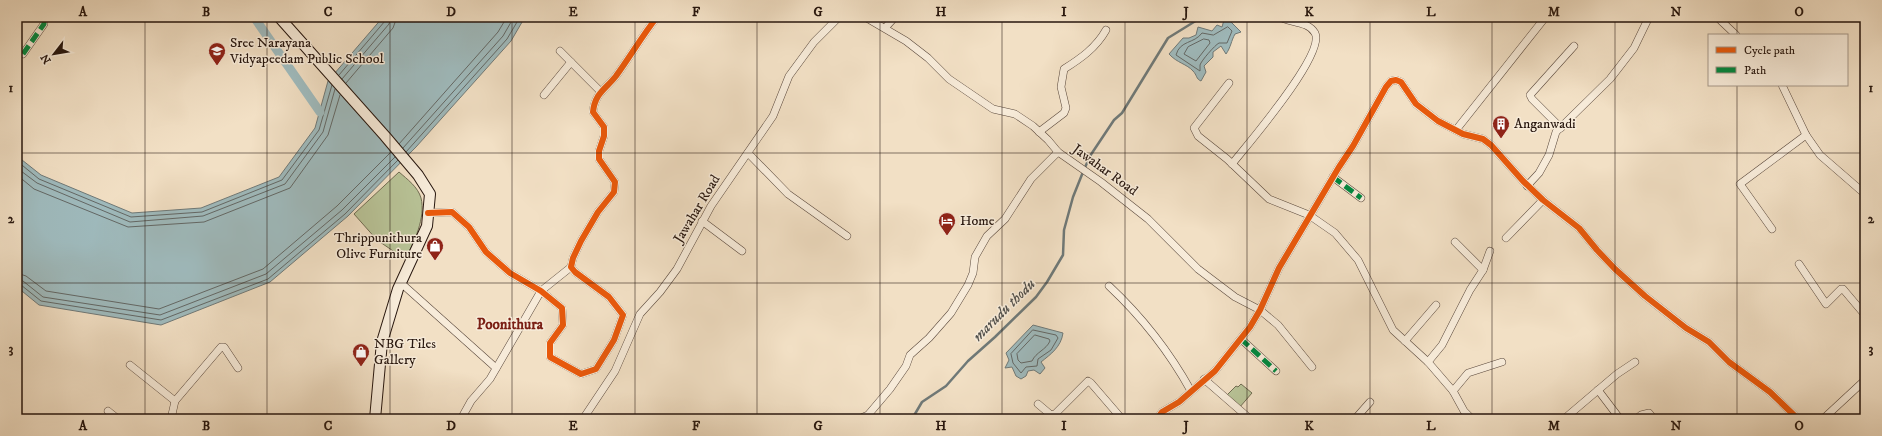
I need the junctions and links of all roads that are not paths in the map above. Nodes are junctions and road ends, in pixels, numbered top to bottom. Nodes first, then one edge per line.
1 (44, 17) edge
2 (657, 17) edge
3 (839, 17) edge
4 (865, 17) edge
5 (895, 17) edge
6 (1280, 17) edge
7 (1649, 17) edge
8 (1717, 17) edge
9 (1544, 19) dead end
10 (281, 20) edge
11 (885, 28) junction
12 (1106, 30) dead end
13 (1735, 34) edge
14 (1574, 46) dead end
15 (560, 51) dead end
16 (23, 54) dead end
17 (571, 62) junction
18 (1229, 83) dead end
19 (1782, 86) edge
20 (600, 92) junction
21 (544, 95) dead end
22 (1561, 128) junction
23 (1456, 130) junction
24 (1039, 132) junction
25 (1806, 135) junction
26 (1058, 152) junction
27 (748, 153) junction
28 (1232, 164) junction
29 (1333, 177) junction
30 (1527, 186) junction
31 (1865, 194) edge
32 (1361, 198) dead end
33 (1543, 200) junction
34 (428, 213) junction
35 (1309, 216) junction
36 (702, 221) junction
37 (1772, 229) dead end
38 (847, 236) dead end
39 (1506, 238) dead end
40 (1455, 242) dead end
41 (1490, 251) dead end
42 (742, 252) dead end
43 (1799, 264) dead end
44 (571, 267) junction
45 (1483, 270) junction
46 (401, 282) junction
47 (1109, 286) dead end
48 (541, 291) junction
49 (1436, 305) dead end
50 (1260, 310) junction
51 (1865, 315) edge
52 (1241, 339) junction
53 (1405, 341) junction
54 (1428, 362) junction
55 (1502, 362) dead end
56 (1635, 362) dead end
57 (130, 365) dead end
58 (1312, 366) dead end
59 (238, 368) dead end
60 (496, 368) junction
61 (1276, 371) dead end
62 (1204, 379) junction
63 (1865, 380) edge
64 (1598, 390) junction
65 (1191, 391) junction
66 (1453, 391) junction
67 (175, 401) junction
68 (1370, 402) dead end
69 (1038, 404) dead end
70 (108, 411) dead end
71 (1468, 418) edge
72 (118, 419) edge
73 (170, 419) edge
74 (375, 419) edge
75 (461, 419) edge
76 (583, 419) edge
77 (859, 419) edge
78 (1122, 419) edge
79 (1157, 419) edge
80 (1250, 419) edge
81 (1355, 419) edge
82 (1564, 419) edge
83 (1620, 419) edge
84 (1636, 419) edge
85 (1654, 419) edge
86 (1798, 419) edge
87 (1823, 419) edge

1 - 16 street
2 - 20 street
3 - 27 street, Jawahar Road
4 - 11 street, Jawahar Road
5 - 11 street
6 - 28 street
7 - 22 street
8 - 13 street
9 - 23 street
10 - 34 main road
11 - 24 street, Jawahar Road
12 - 24 street
14 - 22 street
15 - 17 street
17 - 20 street
17 - 21 street
18 - 28 street
19 - 25 street
20 - 44 street
22 - 30 street
23 - 29 street
23 - 30 street
24 - 26 street, Jawahar Road
25 - 31 street
25 - 37 street
26 - 50 street, Jawahar Road
26 - 77 street
27 - 36 street, Jawahar Road
27 - 38 street
28 - 35 street
29 - 32 street
29 - 35 street
30 - 33 street
33 - 39 street
33 - 86 street
34 - 46 main road
34 - 48 street
35 - 50 street
35 - 53 street
36 - 42 street
36 - 76 street, Jawahar Road
40 - 45 street
41 - 45 street
43 - 51 street
44 - 48 street
44 - 48 street
45 - 54 street
46 - 60 street
46 - 74 main road
47 - 65 street
48 - 60 street
49 - 53 street
50 - 52 street
50 - 58 street, Jawahar Road
52 - 61 street
52 - 62 street
53 - 54 street
54 - 66 street
55 - 66 street
56 - 64 street
57 - 67 street
59 - 67 street
60 - 75 street
62 - 65 street
62 - 80 street
63 - 87 street
64 - 82 street
64 - 83 street
65 - 79 street
66 - 71 street
67 - 73 street
68 - 81 street
69 - 78 street
70 - 72 street
84 - 85 street

